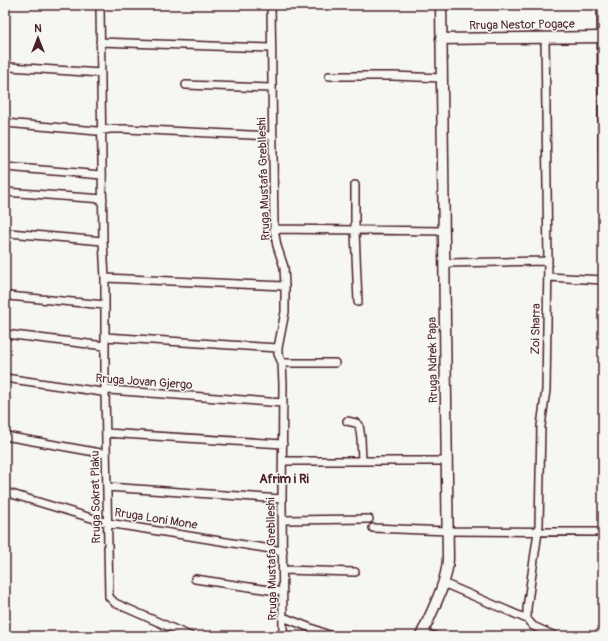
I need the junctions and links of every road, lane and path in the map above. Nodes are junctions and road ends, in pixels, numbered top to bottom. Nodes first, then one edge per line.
1 (100, 5) edge
2 (271, 5) edge
3 (441, 5) edge
4 (601, 5) edge
5 (602, 36) edge
6 (545, 37) junction
7 (441, 38) junction
8 (100, 42) junction
9 (271, 48) junction
10 (10, 67) dead end
11 (101, 73) junction
12 (329, 76) dead end
13 (442, 78) junction
14 (186, 85) dead end
15 (271, 88) junction
16 (5, 123) edge
17 (102, 130) junction
18 (273, 136) junction
19 (603, 137) edge
20 (5, 167) edge
21 (102, 174) junction
22 (603, 182) edge
23 (355, 185) dead end
24 (5, 192) edge
25 (103, 199) junction
26 (274, 229) junction
27 (355, 231) junction
28 (444, 231) junction
29 (9, 233) dead end
30 (103, 241) junction
31 (548, 261) junction
32 (445, 263) junction
33 (548, 277) junction
34 (105, 278) junction
35 (603, 280) edge
36 (285, 286) junction
37 (8, 296) dead end
38 (358, 302) dead end
39 (105, 305) junction
40 (5, 334) edge
41 (105, 337) junction
42 (105, 346) junction
43 (278, 348) junction
44 (282, 363) junction
45 (335, 363) dead end
46 (5, 378) edge
47 (105, 391) junction
48 (283, 403) junction
49 (347, 420) dead end
50 (106, 433) junction
51 (5, 436) edge
52 (283, 444) junction
53 (106, 454) junction
54 (283, 461) junction
55 (362, 461) junction
56 (447, 461) junction
57 (107, 487) junction
58 (5, 492) edge
59 (282, 499) junction
60 (369, 519) dead end
61 (282, 520) junction
62 (108, 523) junction
63 (374, 528) dead end
64 (448, 531) junction
65 (538, 532) junction
66 (603, 532) edge
67 (283, 551) junction
68 (283, 570) junction
69 (355, 572) dead end
70 (195, 579) dead end
71 (443, 583) junction
72 (283, 592) junction
73 (283, 617) junction
74 (527, 620) junction
75 (422, 634) edge
76 (190, 636) edge
77 (283, 636) edge
78 (331, 636) edge
79 (434, 636) edge
80 (555, 636) edge

1 - 8 street, Rruga Sokrat Plaku
2 - 9 street, Rruga Mustafa Greblleshi
3 - 7 street, Rruga Ndrek Papa
4 - 5 street
5 - 6 street, Rruga Nestor Pogaçe
5 - 19 street
6 - 7 street, Rruga Nestor Pogaçe
6 - 31 street, Zoi Sharra
7 - 13 street, Rruga Ndrek Papa
8 - 9 street
8 - 11 street, Rruga Sokrat Plaku
9 - 15 street, Rruga Mustafa Greblleshi
10 - 11 street
11 - 17 street, Rruga Sokrat Plaku
12 - 13 street
13 - 28 street, Rruga Ndrek Papa
14 - 15 street
15 - 18 street, Rruga Mustafa Greblleshi
16 - 17 street
17 - 18 street
17 - 21 street, Rruga Sokrat Plaku
18 - 26 street, Rruga Mustafa Greblleshi
19 - 22 street
20 - 21 street
21 - 25 street, Rruga Sokrat Plaku
23 - 27 street
24 - 25 street
25 - 30 street, Rruga Sokrat Plaku
26 - 27 street
26 - 36 street, Rruga Mustafa Greblleshi
27 - 28 street
27 - 38 street
28 - 32 street, Rruga Ndrek Papa
29 - 30 street
30 - 34 street, Rruga Sokrat Plaku
31 - 32 street
31 - 33 street, Zoi Sharra
32 - 56 street, Rruga Ndrek Papa
33 - 35 street
33 - 65 street, Zoi Sharra
34 - 36 street
34 - 39 street, Rruga Sokrat Plaku
36 - 43 street, Rruga Mustafa Greblleshi
37 - 39 street
39 - 41 street, Rruga Sokrat Plaku
40 - 42 street
41 - 42 street, Rruga Sokrat Plaku
41 - 43 street
42 - 47 street, Rruga Sokrat Plaku
43 - 44 street, Rruga Mustafa Greblleshi
44 - 45 street
44 - 48 street, Rruga Mustafa Greblleshi
46 - 47 street, Rruga Jovan Gjergo
47 - 48 street, Rruga Jovan Gjergo
47 - 50 street, Rruga Sokrat Plaku
48 - 52 street, Rruga Mustafa Greblleshi
49 - 55 street
50 - 52 street
50 - 53 street, Rruga Sokrat Plaku
51 - 53 street
52 - 54 street, Rruga Mustafa Greblleshi
53 - 57 street, Rruga Sokrat Plaku
54 - 55 street
54 - 59 street, Rruga Mustafa Greblleshi
55 - 56 street
56 - 64 street, Rruga Ndrek Papa
57 - 59 street
57 - 62 street, Rruga Sokrat Plaku
58 - 62 street, Rruga Loni Mone
59 - 61 street, Rruga Mustafa Greblleshi
60 - 61 street
61 - 67 street, Rruga Mustafa Greblleshi
62 - 67 street, Rruga Loni Mone
62 - 76 street, Rruga Sokrat Plaku
63 - 64 street
64 - 65 street
64 - 71 street, Rruga Ndrek Papa
65 - 66 street
65 - 74 street, Zoi Sharra
67 - 68 street, Rruga Mustafa Greblleshi
68 - 69 street
68 - 72 street, Rruga Mustafa Greblleshi
70 - 72 street
71 - 74 street
71 - 75 street, Rruga Ndrek Papa
72 - 73 street, Rruga Mustafa Greblleshi
73 - 77 street, Rruga Mustafa Greblleshi
73 - 78 street
74 - 80 street
75 - 79 street

